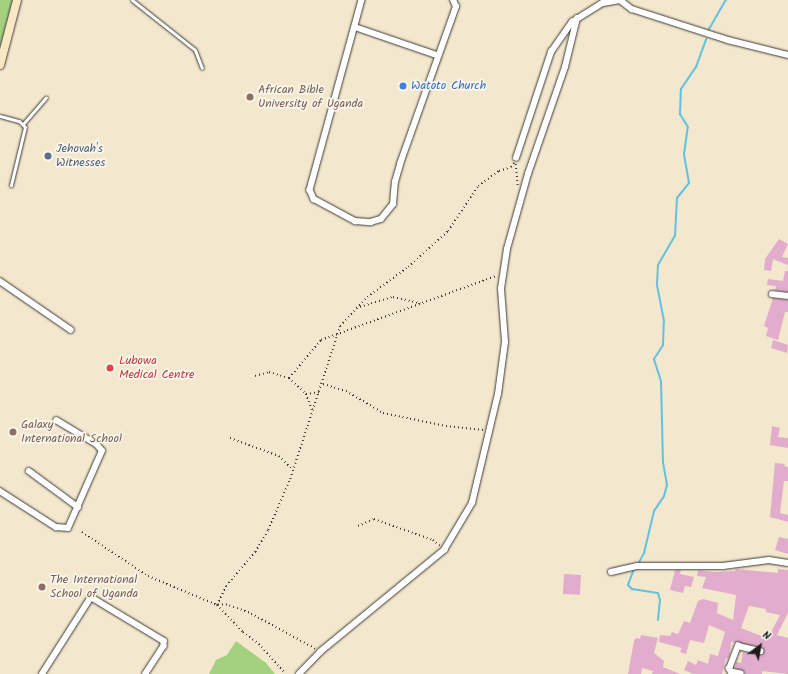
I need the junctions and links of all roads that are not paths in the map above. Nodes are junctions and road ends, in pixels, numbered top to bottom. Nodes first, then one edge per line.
1 (17, 0) edge
2 (132, 0) edge
3 (362, 0) edge
4 (453, 0) edge
5 (577, 18) junction
6 (355, 27) junction
7 (437, 55) junction
8 (788, 55) edge
9 (0, 65) edge
10 (202, 68) dead end
11 (46, 98) dead end
12 (0, 116) edge
13 (23, 124) junction
14 (516, 158) road end
15 (11, 185) dead end
16 (0, 281) edge
17 (772, 294) dead end
18 (788, 296) edge
19 (71, 330) dead end
20 (57, 421) dead end
21 (29, 470) dead end
22 (0, 491) edge
23 (78, 506) junction
24 (788, 563) edge
25 (610, 572) dead end
26 (760, 651) dead end
27 (42, 674) edge
28 (146, 674) edge
29 (299, 674) edge
30 (740, 674) edge

1 - 9 street
2 - 10 lane
3 - 6 street
4 - 7 street
5 - 8 street
5 - 14 street
5 - 29 street
6 - 7 street
6 - 7 street
11 - 13 lane
12 - 13 lane
13 - 15 lane
16 - 19 street
17 - 18 street
20 - 23 street
21 - 23 street
22 - 23 street
24 - 25 street
26 - 30 street
27 - 28 street

